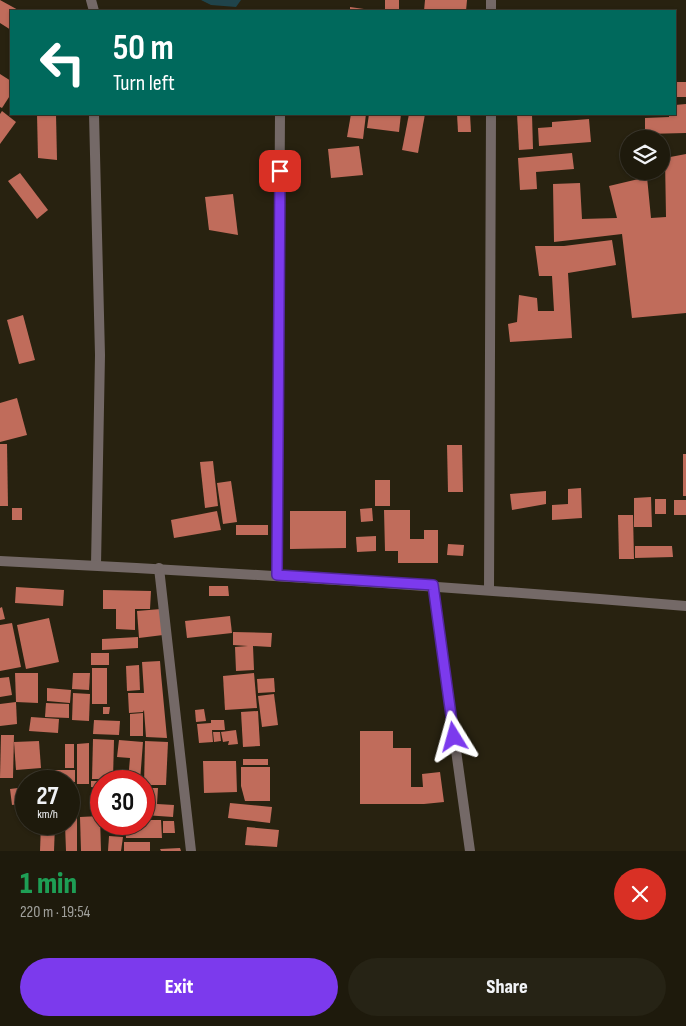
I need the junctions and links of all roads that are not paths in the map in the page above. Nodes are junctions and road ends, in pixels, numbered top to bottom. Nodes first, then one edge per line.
1 (94, 115) edge
2 (280, 115) edge
3 (490, 115) edge
4 (0, 561) edge
5 (96, 565) junction
6 (159, 568) junction
7 (277, 575) junction
8 (433, 585) junction
9 (490, 589) junction
10 (686, 606) edge
11 (191, 851) edge
12 (470, 851) edge

1 - 5 street
2 - 7 street
3 - 9 street
4 - 5 street
5 - 6 street
6 - 7 street
6 - 11 street
7 - 8 street
8 - 9 street
8 - 12 street
9 - 10 street

